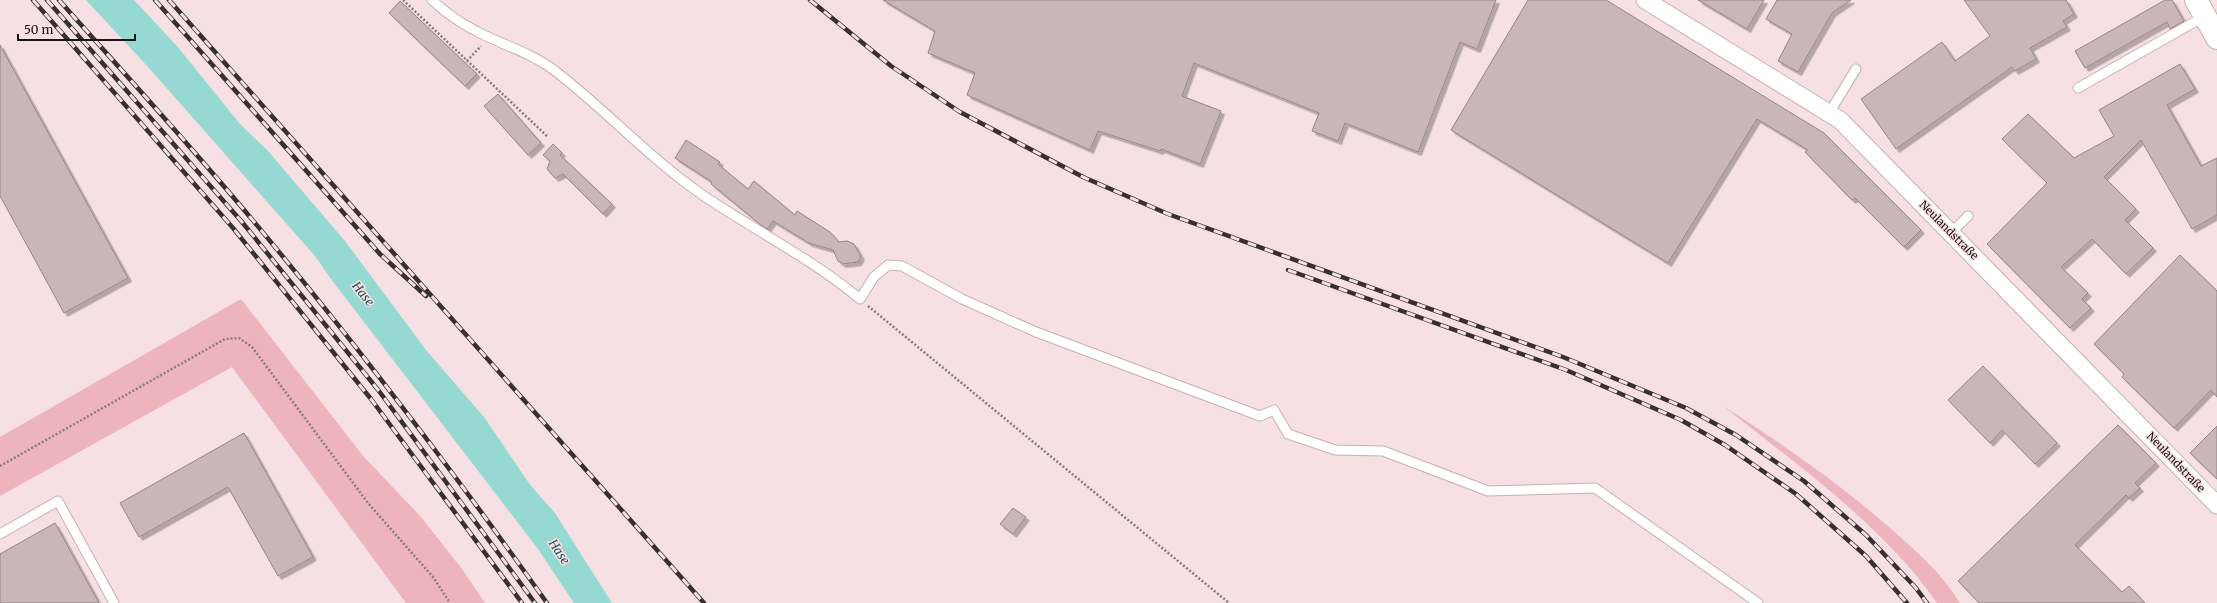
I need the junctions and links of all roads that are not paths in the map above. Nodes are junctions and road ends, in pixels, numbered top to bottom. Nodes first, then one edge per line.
1 (432, 0) edge
2 (1645, 0) edge
3 (2200, 8) edge
4 (2217, 38) edge
5 (1856, 69) dead end
6 (2078, 88) dead end
7 (1829, 113) junction
8 (1968, 216) dead end
9 (1951, 233) junction
10 (2217, 505) edge
11 (0, 534) edge
12 (114, 603) edge
13 (1758, 603) edge

1 - 13 lane
2 - 7 street, Neulandstraße
3 - 4 main road
3 - 6 lane
5 - 7 lane
7 - 9 street, Neulandstraße
8 - 9 lane
9 - 10 street, Neulandstraße
11 - 12 lane

